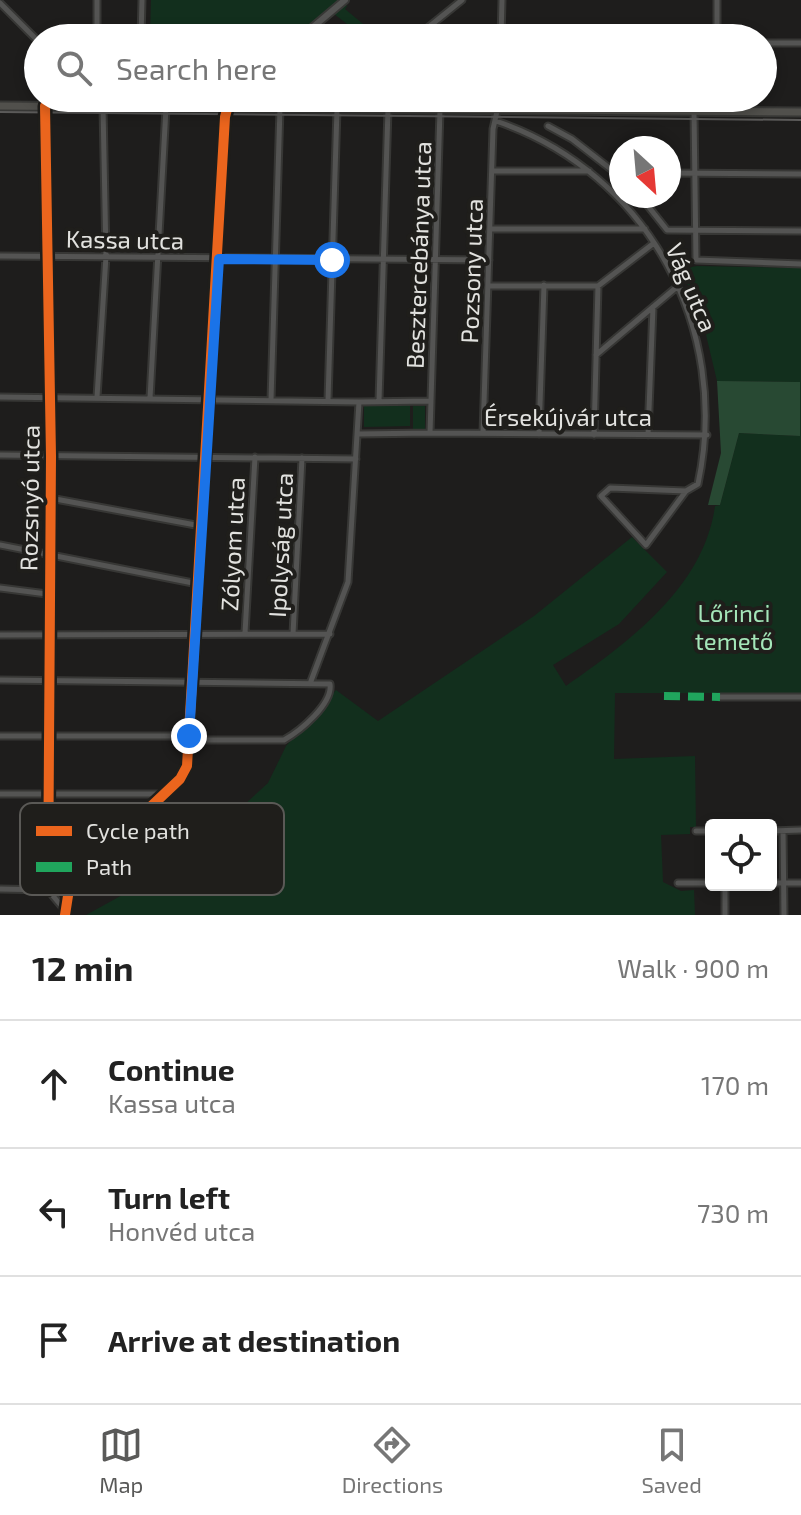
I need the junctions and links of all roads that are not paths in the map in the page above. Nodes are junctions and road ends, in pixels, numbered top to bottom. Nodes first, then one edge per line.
1 (97, 0) edge
2 (142, 0) edge
3 (345, 0) edge
4 (462, 0) edge
5 (502, 0) edge
6 (717, 0) edge
7 (0, 3) edge
8 (336, 3) edge
9 (97, 24) edge
10 (141, 24) edge
11 (314, 24) edge
12 (432, 24) edge
13 (501, 24) edge
14 (717, 24) edge
15 (24, 27) edge
16 (777, 43) edge
17 (801, 43) edge
18 (0, 106) edge
19 (24, 106) edge
20 (45, 112) edge
21 (98, 112) edge
22 (166, 112) edge
23 (226, 112) edge
24 (280, 112) edge
25 (337, 112) edge
26 (388, 112) edge
27 (440, 112) edge
28 (498, 112) edge
29 (694, 112) joint
30 (716, 112) joint
31 (801, 112) edge
32 (496, 121) junction
33 (548, 126) dead end
34 (609, 167) edge
35 (493, 171) junction
36 (590, 171) junction
37 (681, 173) edge
38 (695, 173) junction
39 (801, 174) edge
40 (650, 208) edge
41 (490, 229) junction
42 (645, 229) junction
43 (694, 230) junction
44 (801, 231) edge
45 (654, 243) junction
46 (0, 256) edge
47 (48, 256) junction
48 (106, 256) junction
49 (159, 257) junction
50 (219, 259) junction
51 (275, 259) junction
52 (332, 260) junction
53 (385, 260) junction
54 (436, 260) junction
55 (489, 260) junction
56 (801, 264) edge
57 (544, 285) junction
58 (488, 286) junction
59 (598, 286) junction
60 (678, 286) junction
61 (653, 307) junction
62 (595, 355) junction
63 (0, 397) edge
64 (50, 398) junction
65 (97, 398) junction
66 (150, 398) junction
67 (210, 399) junction
68 (271, 400) junction
69 (328, 400) junction
70 (379, 401) junction
71 (431, 401) junction
72 (359, 402) junction
73 (430, 433) junction
74 (483, 433) junction
75 (358, 434) junction
76 (539, 434) junction
77 (594, 435) junction
78 (648, 435) junction
79 (707, 435) junction
80 (0, 455) edge
81 (51, 456) junction
82 (206, 457) junction
83 (255, 457) junction
84 (302, 458) junction
85 (356, 459) junction
86 (686, 491) junction
87 (50, 498) junction
88 (201, 526) junction
89 (0, 545) edge
90 (48, 556) junction
91 (198, 584) junction
92 (0, 588) edge
93 (47, 594) junction
94 (245, 633) junction
95 (195, 634) junction
96 (293, 634) junction
97 (330, 634) junction
98 (0, 635) edge
99 (48, 635) junction
100 (0, 680) edge
101 (48, 680) junction
102 (192, 680) junction
103 (311, 681) junction
104 (720, 697) dead end
105 (801, 697) edge
106 (0, 736) edge
107 (47, 736) junction
108 (189, 738) junction
109 (0, 794) edge
110 (48, 794) junction
111 (164, 794) junction
112 (48, 803) edge
113 (154, 803) edge
114 (801, 830) edge
115 (696, 831) dead end
116 (705, 831) edge
117 (777, 831) edge
118 (783, 831) junction
119 (678, 883) dead end
120 (705, 883) edge
121 (777, 883) edge
122 (783, 883) junction
123 (801, 883) edge
124 (0, 889) edge
125 (20, 890) edge
126 (725, 891) edge
127 (52, 895) edge
128 (64, 912) edge
129 (725, 915) edge
130 (784, 915) edge

1 - 9 street
2 - 10 street
3 - 8 street
4 - 12 street
5 - 13 street
6 - 14 street
7 - 15 street
8 - 11 street
16 - 17 street
18 - 19 main road
20 - 47 street, Rozsnyó utca
21 - 48 street
22 - 49 street
23 - 50 street
24 - 51 street
25 - 52 street
26 - 53 street
27 - 54 street, Besztercebánya utca
28 - 32 street, Pozsony utca
29 - 30 main road
29 - 38 street
30 - 31 main road
32 - 35 street, Pozsony utca
32 - 36 street, Vág utca
33 - 34 street
35 - 36 street
35 - 41 street, Pozsony utca
36 - 42 street, Vág utca
37 - 38 street
38 - 39 street
38 - 43 street
40 - 43 street, Vág utca
41 - 42 street
41 - 55 street, Pozsony utca
42 - 45 street, Vág utca
43 - 44 street
43 - 56 street
45 - 59 street
45 - 60 street, Vág utca
46 - 47 street, Kassa utca
47 - 48 street, Kassa utca
47 - 64 street, Rozsnyó utca
48 - 49 street, Kassa utca
48 - 65 street
49 - 50 street, Kassa utca
49 - 66 street
50 - 51 street, Kassa utca
50 - 67 street
51 - 52 street, Kassa utca
51 - 68 street
52 - 53 street, Kassa utca
52 - 69 street
53 - 54 street, Kassa utca
53 - 70 street
54 - 55 street, Kassa utca
54 - 71 street, Besztercebánya utca
55 - 58 street, Pozsony utca
57 - 58 street
57 - 59 street
57 - 76 street
58 - 74 street, Pozsony utca
59 - 62 street
60 - 61 street
60 - 79 street, Vág utca
61 - 62 street
61 - 78 street
62 - 77 street
63 - 64 street
64 - 65 street
64 - 81 street, Rozsnyó utca
65 - 66 street
66 - 67 street
67 - 68 street
67 - 82 street
68 - 69 street
69 - 72 street
70 - 71 street
70 - 72 street
71 - 73 street, Besztercebánya utca
72 - 75 street
73 - 74 street, Érsekújvár utca
73 - 75 street, Érsekújvár utca
74 - 76 street, Érsekújvár utca
75 - 85 street
76 - 77 street, Érsekújvár utca
77 - 78 street, Érsekújvár utca
78 - 79 street, Érsekújvár utca
79 - 86 street, Vág utca
80 - 81 street
81 - 82 street
81 - 87 street, Rozsnyó utca
82 - 83 street
82 - 88 street
83 - 84 street
83 - 94 street, Zólyom utca
84 - 85 street
84 - 96 street, Ipolyság utca
85 - 97 street
86 - 86 street, Vág utca
87 - 88 street
87 - 90 street, Rozsnyó utca
88 - 91 street
89 - 90 street
90 - 91 street
90 - 93 street, Rozsnyó utca
91 - 95 street
92 - 93 street
93 - 99 street, Rozsnyó utca
94 - 95 street
94 - 96 street
95 - 99 street
95 - 102 street
96 - 97 street
97 - 103 street
98 - 99 street
99 - 101 street, Rozsnyó utca
100 - 101 street
101 - 102 street
101 - 107 street, Rozsnyó utca
102 - 103 street
102 - 108 street
103 - 108 street
104 - 105 street
106 - 107 street
107 - 108 street
107 - 110 street, Rozsnyó utca
108 - 111 street
109 - 110 street
110 - 111 street
110 - 112 street, Rozsnyó utca
111 - 113 street
114 - 118 street
115 - 116 street
117 - 118 street
118 - 122 street
119 - 120 street
121 - 122 street
122 - 123 street
122 - 130 street
124 - 125 street
126 - 129 street
127 - 128 street

